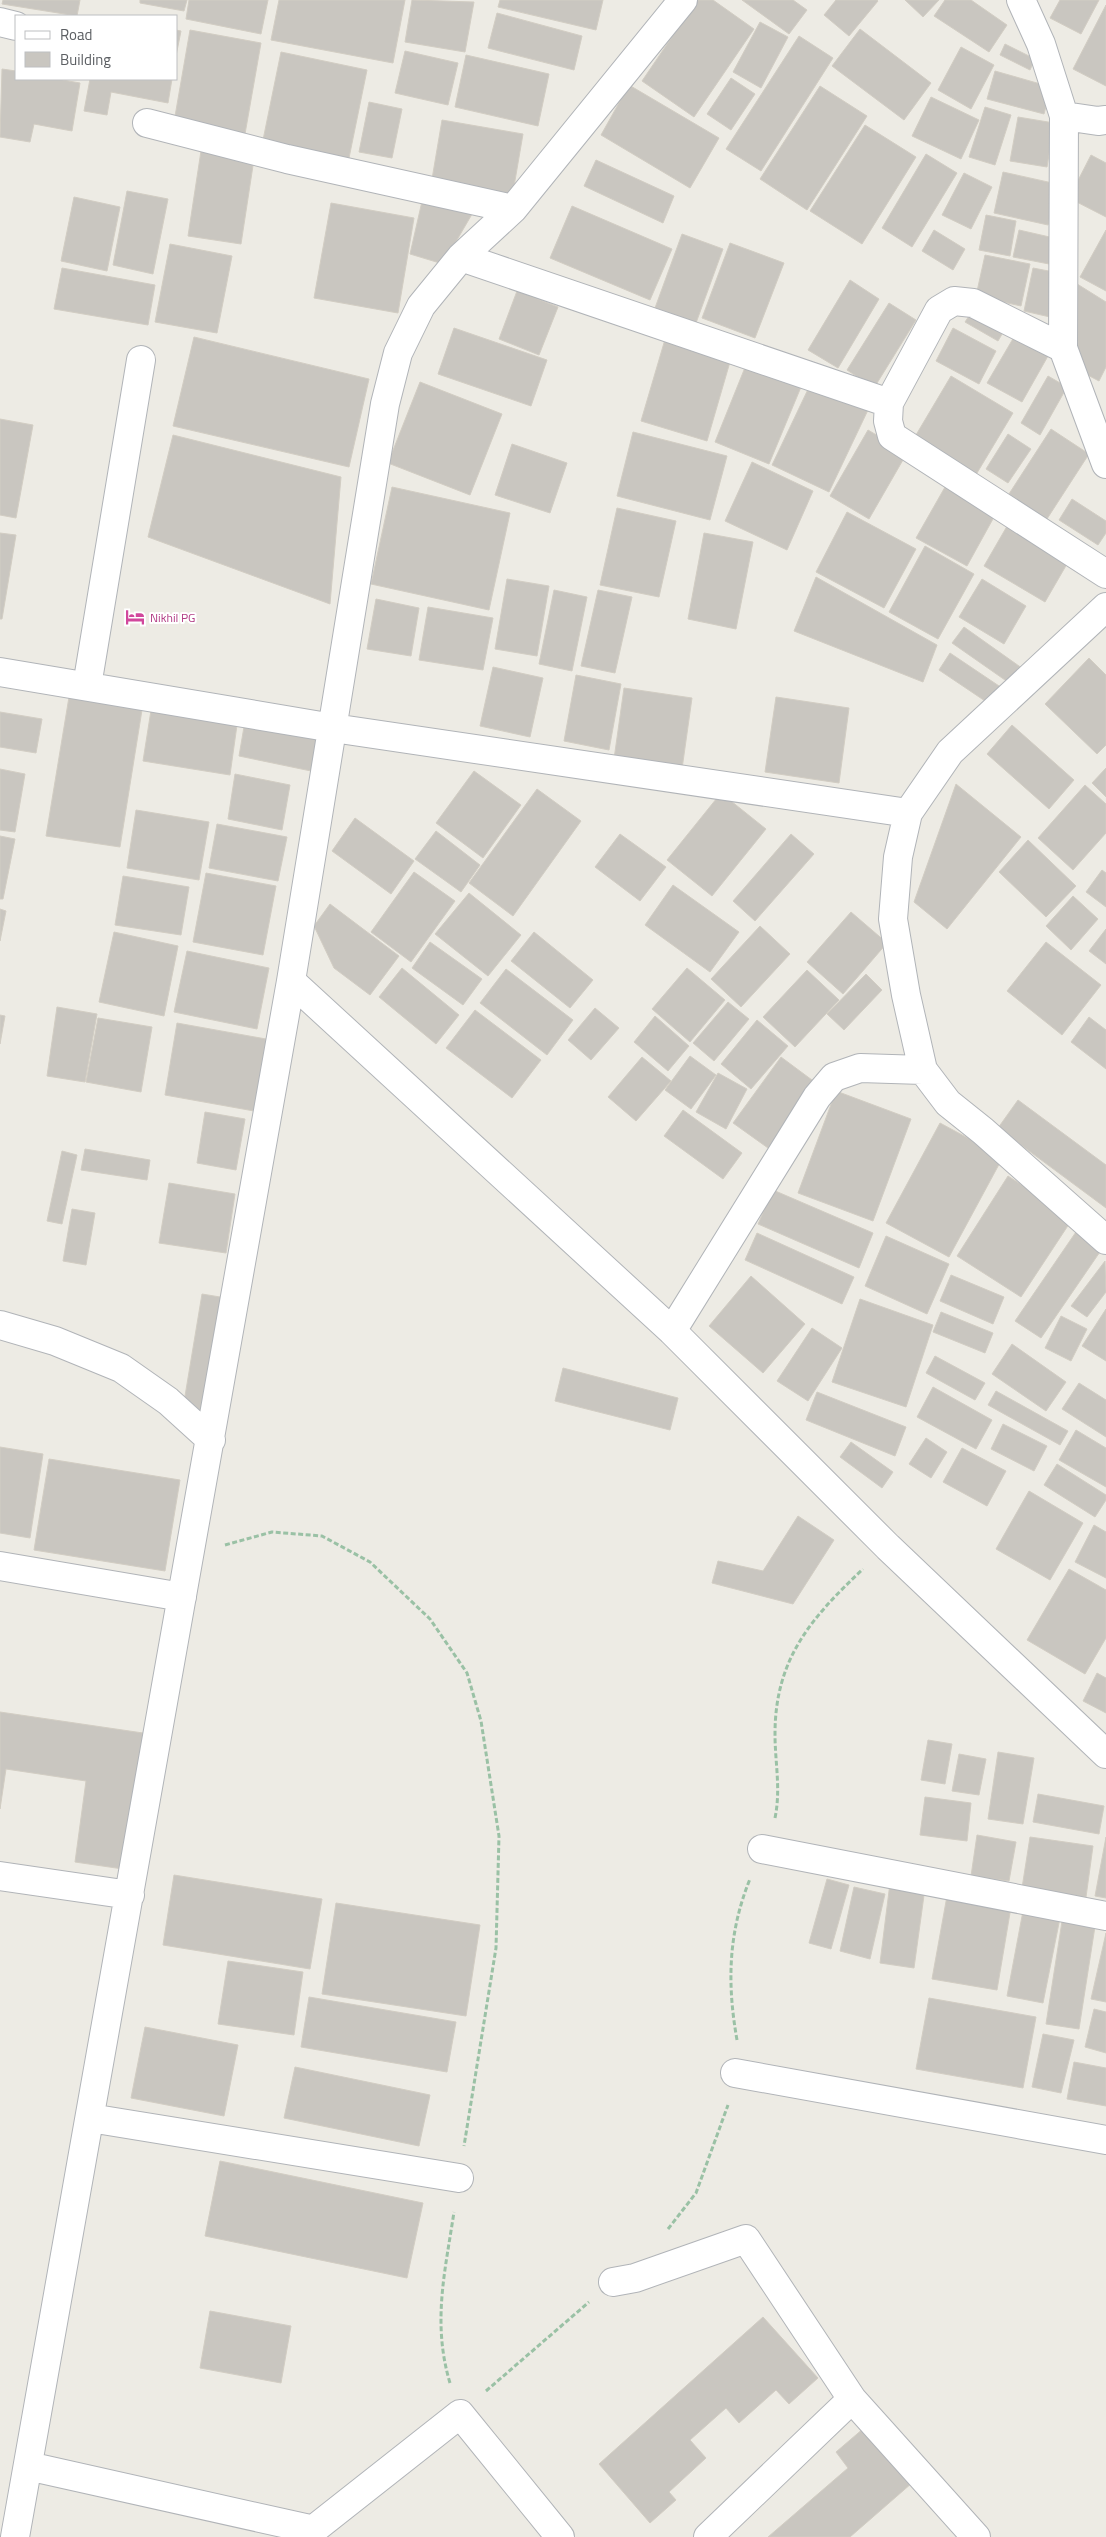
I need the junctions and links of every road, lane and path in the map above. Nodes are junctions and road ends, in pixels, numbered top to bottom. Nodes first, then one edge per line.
1 (684, 0) edge
2 (1021, 0) edge
3 (0, 22) edge
4 (15, 26) edge
5 (1064, 116) junction
6 (1106, 120) edge
7 (147, 123) dead end
8 (513, 209) junction
9 (461, 257) junction
10 (1063, 348) junction
11 (141, 360) dead end
12 (889, 403) junction
13 (1106, 464) edge
14 (1106, 574) edge
15 (1106, 608) edge
16 (0, 672) edge
17 (87, 686) junction
18 (333, 728) junction
19 (908, 813) junction
20 (291, 981) junction
21 (923, 1070) junction
22 (1106, 1240) edge
23 (0, 1325) edge
24 (672, 1331) junction
25 (211, 1440) junction
26 (888, 1547) junction
27 (190, 1555) junction
28 (0, 1566) edge
29 (182, 1597) junction
30 (1106, 1754) edge
31 (762, 1850) junction
32 (0, 1876) edge
33 (130, 1895) junction
34 (1106, 1916) edge
35 (735, 2073) joint
36 (90, 2118) junction
37 (1106, 2140) edge
38 (459, 2178) junction
39 (613, 2282) dead end
40 (852, 2399) junction
41 (460, 2414) junction
42 (28, 2466) junction
43 (309, 2533) edge
44 (15, 2537) edge
45 (560, 2537) edge
46 (708, 2537) edge
47 (976, 2537) edge

1 - 8 street
2 - 5 street
3 - 4 street
5 - 6 street
5 - 10 street
7 - 8 street
8 - 9 street
9 - 12 street
9 - 18 street
10 - 12 street
10 - 13 street
11 - 17 street
12 - 14 street
15 - 19 street
16 - 17 street
17 - 18 street
18 - 19 street
18 - 20 street
19 - 21 street
20 - 24 street
20 - 25 street
21 - 22 street
21 - 24 street
23 - 25 street
24 - 26 street
25 - 27 street
26 - 30 street
26 - 31 path
27 - 29 street
27 - 38 path
28 - 29 street
29 - 33 street
31 - 34 street
31 - 35 path
32 - 33 street
33 - 36 street
35 - 37 street
36 - 38 street
36 - 42 street
38 - 41 path
39 - 40 street
40 - 46 street
40 - 47 street
41 - 43 street
41 - 45 street
42 - 43 street
42 - 44 street

